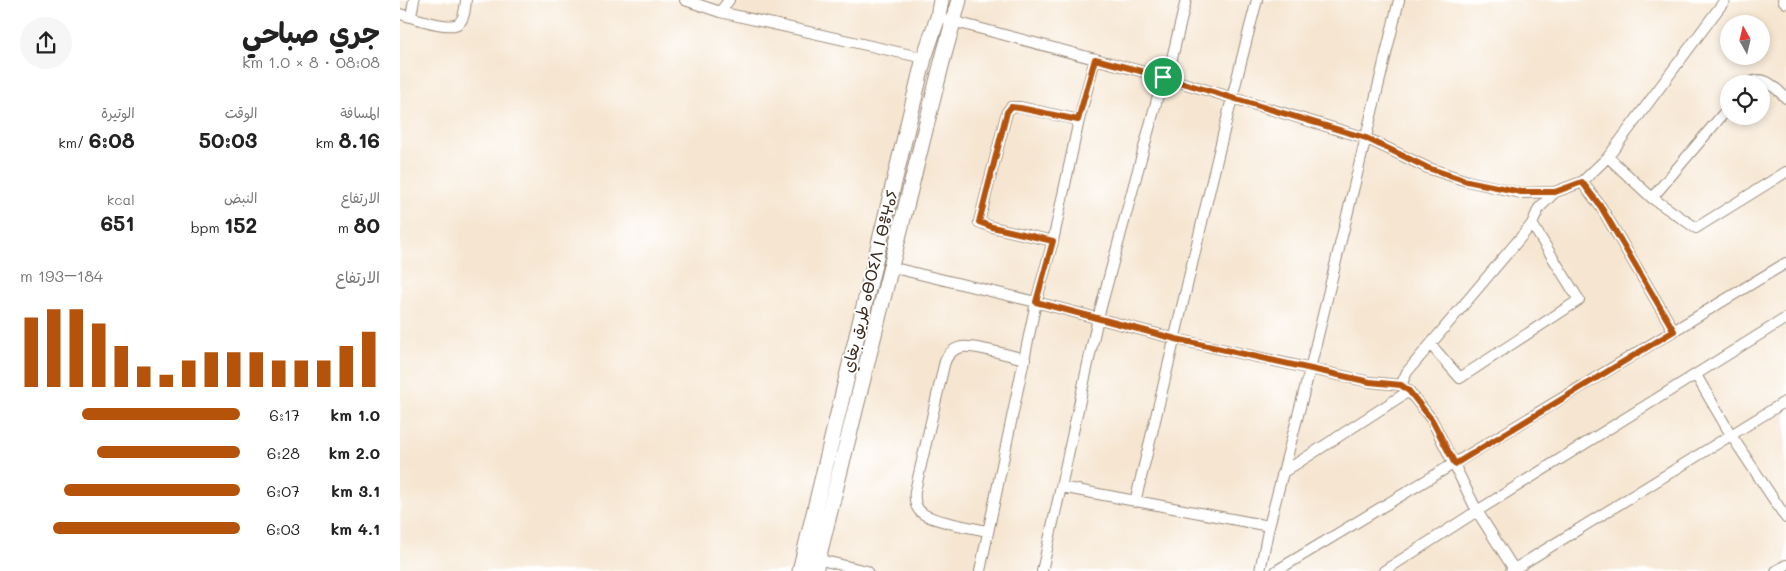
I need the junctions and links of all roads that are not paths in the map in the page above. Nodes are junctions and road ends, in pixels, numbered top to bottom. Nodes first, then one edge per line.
1 (414, 0) edge
2 (466, 0) edge
3 (685, 0) edge
4 (729, 0) edge
5 (941, 0) edge
6 (959, 0) edge
7 (1186, 0) edge
8 (1257, 0) edge
9 (1399, 0) edge
10 (1725, 0) edge
11 (1783, 0) edge
12 (1786, 3) edge
13 (720, 12) junction
14 (400, 14) edge
15 (411, 16) junction
16 (938, 17) junction
17 (954, 22) junction
18 (924, 58) junction
19 (1095, 59) junction
20 (1163, 77) junction
21 (1770, 83) edge
22 (1231, 98) junction
23 (1786, 98) edge
24 (1720, 118) edge
25 (1078, 120) junction
26 (1366, 138) junction
27 (1608, 157) junction
28 (1786, 172) edge
29 (1582, 182) junction
30 (1555, 192) junction
31 (1652, 198) junction
32 (1532, 224) junction
33 (1053, 241) junction
34 (1786, 263) edge
35 (890, 267) junction
36 (1036, 302) junction
37 (1098, 318) junction
38 (1786, 318) edge
39 (1674, 331) junction
40 (1176, 339) junction
41 (1432, 345) junction
42 (1025, 359) junction
43 (1310, 369) junction
44 (1696, 375) junction
45 (1405, 388) junction
46 (1786, 401) edge
47 (1731, 435) junction
48 (1455, 464) junction
49 (1282, 473) junction
50 (1061, 488) junction
51 (1135, 502) junction
52 (1477, 511) junction
53 (1786, 518) edge
54 (1269, 526) junction
55 (988, 531) junction
56 (812, 562) edge
57 (1786, 565) edge
58 (1514, 570) edge
59 (800, 571) edge
60 (867, 571) edge
61 (980, 571) edge
62 (1042, 571) edge
63 (1260, 571) edge
64 (1276, 571) edge
65 (1384, 571) edge
66 (1776, 571) edge

1 - 15 street
2 - 15 street
3 - 13 street
4 - 13 street
5 - 16 main road, طريق بغاي ⴰⴱⵔⵉⴷ ⵏ ⴱⴻⵖⴰⵢ
6 - 17 main road, طريق بغاي ⴰⴱⵔⵉⴷ ⵏ ⴱⴻⵖⴰⵢ
7 - 20 street
8 - 22 street
9 - 26 street
10 - 27 street
11 - 12 street
13 - 18 street
14 - 15 street
16 - 17 street
16 - 18 main road, طريق بغاي ⴰⴱⵔⵉⴷ ⵏ ⴱⴻⵖⴰⵢ
17 - 19 street
17 - 35 main road, طريق بغاي ⴰⴱⵔⵉⴷ ⵏ ⴱⴻⵖⴰⵢ
18 - 56 main road, طريق بغاي ⴰⴱⵔⵉⴷ ⵏ ⴱⴻⵖⴰⵢ
19 - 20 street
19 - 25 street
20 - 22 street
20 - 37 street
21 - 23 street
22 - 26 street
22 - 40 street
24 - 31 street
25 - 33 street
25 - 33 street
26 - 30 street
26 - 43 street
27 - 29 street
27 - 31 street
28 - 31 street
29 - 30 street
29 - 39 street
30 - 32 street
32 - 41 street
32 - 41 street
33 - 36 street
34 - 39 street
35 - 36 street
35 - 56 main road, طريق بغاي ⴰⴱⵔⵉⴷ ⵏ ⴱⴻⵖⴰⵢ
36 - 37 street
36 - 42 street
37 - 40 street
37 - 50 street
38 - 44 street
39 - 48 street
40 - 43 street
40 - 51 street
41 - 45 street
42 - 55 street
42 - 55 street
43 - 45 street
43 - 49 street
44 - 47 street
44 - 52 street
45 - 48 street
45 - 49 street
46 - 47 street
47 - 53 street
47 - 58 street
48 - 52 street
48 - 64 street
49 - 54 street
50 - 51 street
50 - 62 street
51 - 54 street
52 - 58 street
52 - 65 street
54 - 63 street
55 - 61 street
56 - 59 main road, طريق بغاي ⴰⴱⵔⵉⴷ ⵏ ⴱⴻⵖⴰⵢ
56 - 60 street
57 - 66 street

